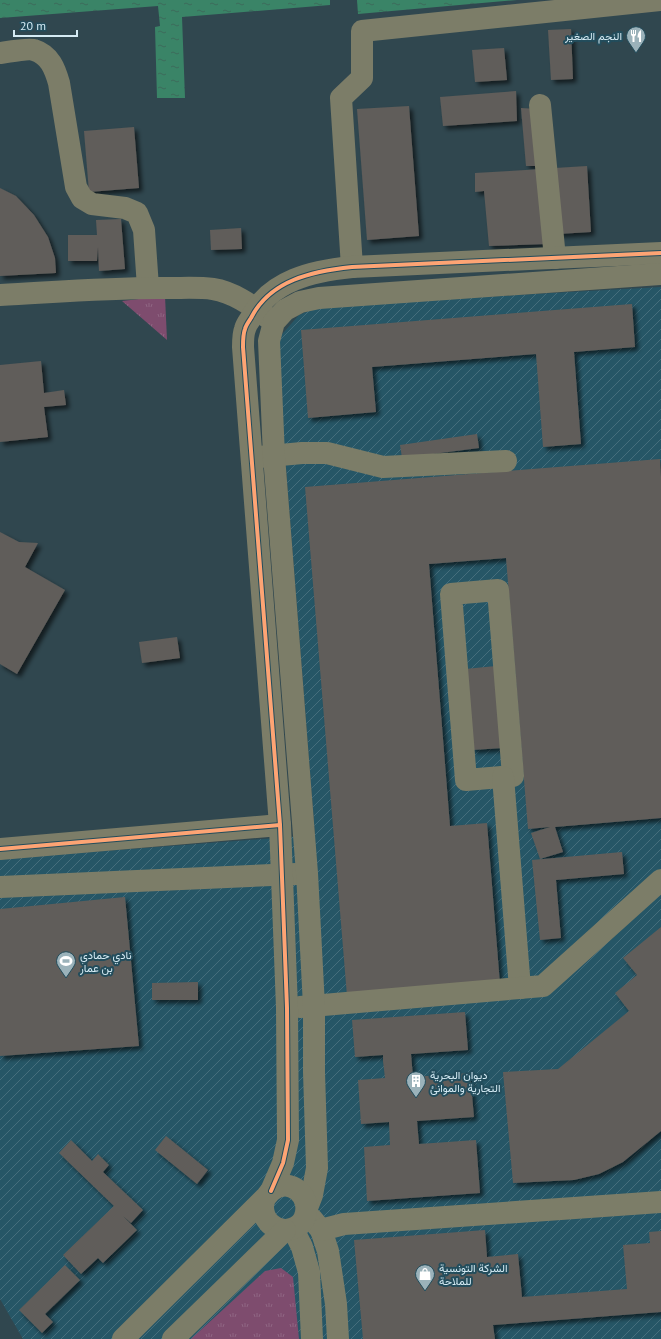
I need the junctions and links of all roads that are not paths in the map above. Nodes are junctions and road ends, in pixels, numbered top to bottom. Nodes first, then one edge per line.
1 (661, 0) edge
2 (0, 53) edge
3 (540, 106) dead end
4 (661, 253) edge
5 (555, 258) junction
6 (352, 267) junction
7 (661, 274) edge
8 (148, 287) junction
9 (0, 295) edge
10 (256, 308) junction
11 (274, 322) junction
12 (274, 456) junction
13 (252, 458) junction
14 (506, 461) dead end
15 (503, 777) junction
16 (280, 825) junction
17 (0, 849) edge
18 (307, 873) junction
19 (282, 876) junction
20 (661, 880) edge
21 (0, 887) edge
22 (520, 988) junction
23 (314, 1006) junction
24 (287, 1008) junction
25 (268, 1195) junction
26 (661, 1202) edge
27 (298, 1220) junction
28 (321, 1230) junction
29 (123, 1339) edge
30 (173, 1339) edge
31 (312, 1339) edge
32 (338, 1339) edge

1 - 6 street
2 - 8 street
3 - 5 street
4 - 5 street
5 - 6 street
6 - 10 street
7 - 11 street
8 - 9 street
8 - 10 street
10 - 11 street
10 - 13 street
11 - 12 street
12 - 13 street
12 - 14 street
12 - 18 street
13 - 16 street
15 - 15 street
15 - 22 street
16 - 17 street
16 - 19 street
18 - 19 street
18 - 23 street
19 - 21 street
19 - 24 street
20 - 22 street
22 - 23 street
23 - 24 street
23 - 27 street
24 - 25 street
25 - 27 street
25 - 27 street
25 - 29 street
26 - 28 street
27 - 28 street
27 - 30 street
27 - 31 street
28 - 32 street

